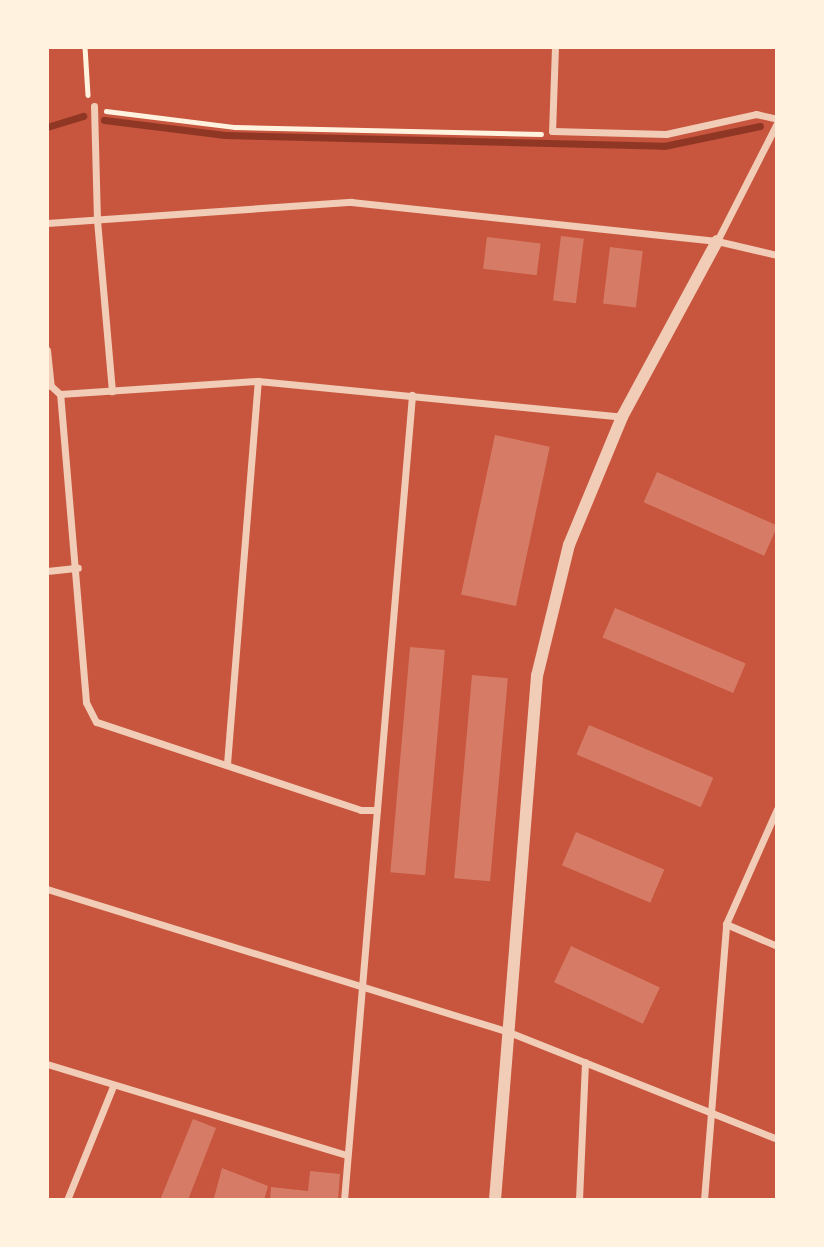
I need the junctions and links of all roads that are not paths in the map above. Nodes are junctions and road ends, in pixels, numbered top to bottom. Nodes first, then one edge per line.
1 (555, 47) edge
2 (94, 107) road end
3 (777, 121) edge
4 (97, 220) junction
5 (47, 223) edge
6 (718, 241) junction
7 (777, 255) edge
8 (47, 350) edge
9 (258, 381) junction
10 (112, 391) junction
11 (60, 394) junction
12 (412, 395) junction
13 (622, 417) junction
14 (78, 568) junction
15 (47, 571) edge
16 (227, 764) junction
17 (777, 809) edge
18 (377, 810) junction
19 (47, 889) edge
20 (726, 924) junction
21 (777, 946) edge
22 (360, 985) junction
23 (506, 1031) junction
24 (585, 1062) junction
25 (47, 1064) edge
26 (113, 1086) junction
27 (708, 1108) junction
28 (777, 1139) edge
29 (347, 1155) junction
30 (67, 1200) edge
31 (344, 1200) edge
32 (495, 1200) edge
33 (579, 1200) edge
34 (704, 1200) edge

1 - 3 street
2 - 4 street
3 - 6 street
4 - 5 street
4 - 6 street
4 - 10 street
6 - 7 street
6 - 13 street
8 - 11 street
9 - 10 street
9 - 12 street
9 - 16 street
10 - 11 street
11 - 14 street
12 - 13 street
12 - 18 street
13 - 23 street
14 - 15 street
14 - 16 street
16 - 18 street
17 - 20 street
18 - 22 street
19 - 22 street
20 - 21 street
20 - 27 street
22 - 23 street
22 - 29 street
23 - 24 street
23 - 32 street
24 - 27 street
24 - 33 street
25 - 26 street
26 - 29 street
26 - 30 street
27 - 28 street
27 - 34 street
29 - 31 street

